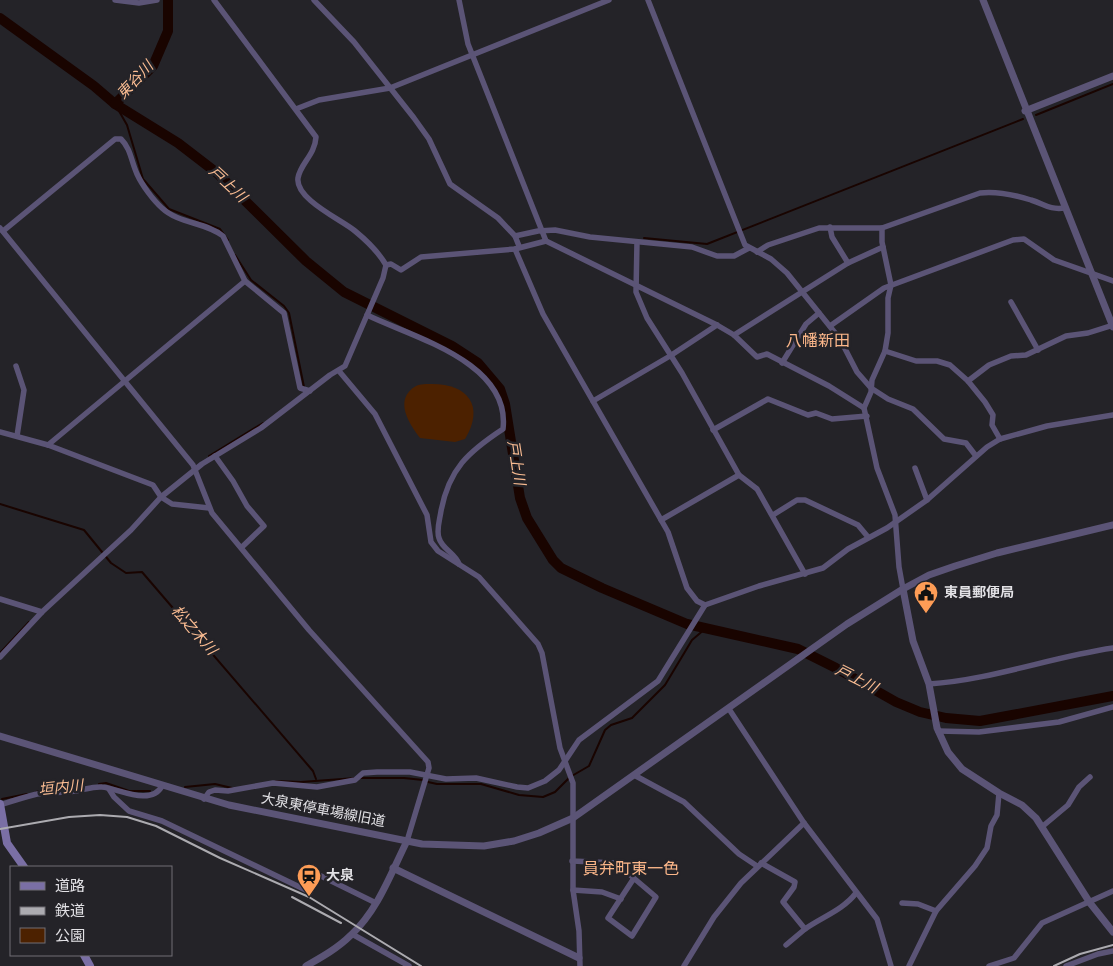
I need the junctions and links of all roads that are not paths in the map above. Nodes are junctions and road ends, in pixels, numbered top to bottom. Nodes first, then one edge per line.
1 (115, 0) edge
2 (157, 0) edge
3 (214, 0) edge
4 (314, 0) edge
5 (459, 0) edge
6 (608, 0) edge
7 (648, 0) edge
8 (983, 0) edge
9 (472, 55) junction
10 (1113, 76) edge
11 (390, 88) junction
12 (296, 109) junction
13 (1026, 111) junction
14 (1065, 208) junction
15 (830, 227) junction
16 (882, 228) junction
17 (1, 230) edge
18 (543, 230) junction
19 (515, 236) junction
20 (546, 241) junction
21 (637, 242) junction
22 (883, 247) junction
23 (517, 248) junction
24 (749, 248) junction
25 (758, 252) junction
26 (848, 262) junction
27 (386, 265) junction
28 (1090, 273) junction
29 (245, 281) junction
30 (1113, 281) edge
31 (891, 285) junction
32 (635, 286) junction
33 (802, 292) junction
34 (1011, 302) dead end
35 (819, 313) junction
36 (367, 314) junction
37 (717, 325) junction
38 (830, 326) junction
39 (1113, 326) edge
40 (734, 335) junction
41 (1038, 350) junction
42 (885, 351) junction
43 (670, 356) junction
44 (782, 363) junction
45 (16, 366) dead end
46 (339, 371) junction
47 (124, 380) junction
48 (968, 381) junction
49 (871, 388) junction
50 (310, 391) junction
51 (593, 401) junction
52 (864, 408) junction
53 (1113, 415) edge
54 (867, 416) junction
55 (713, 430) junction
56 (0, 432) edge
57 (17, 436) junction
58 (1000, 439) junction
59 (48, 445) junction
60 (215, 456) junction
61 (976, 456) junction
62 (194, 467) junction
63 (915, 468) dead end
64 (739, 475) junction
65 (161, 495) junction
66 (927, 500) junction
67 (209, 508) junction
68 (773, 515) junction
69 (661, 520) junction
70 (895, 522) junction
71 (1113, 525) edge
72 (868, 537) junction
73 (242, 547) junction
74 (459, 564) junction
75 (805, 574) junction
76 (903, 589) junction
77 (0, 599) edge
78 (705, 606) junction
79 (40, 612) junction
80 (1113, 648) edge
81 (0, 657) edge
82 (929, 684) junction
83 (1113, 707) edge
84 (729, 709) junction
85 (937, 730) junction
86 (0, 736) edge
87 (564, 762) junction
88 (634, 775) junction
89 (427, 776) junction
90 (1090, 777) dead end
91 (162, 786) junction
92 (109, 789) junction
93 (999, 793) junction
94 (204, 799) junction
95 (0, 804) edge
96 (573, 818) junction
97 (804, 823) junction
98 (1043, 826) junction
99 (406, 841) junction
100 (572, 861) junction
101 (759, 865) junction
102 (23, 866) edge
103 (393, 868) junction
104 (634, 878) junction
105 (573, 890) junction
106 (1113, 891) edge
107 (856, 894) junction
108 (621, 899) junction
109 (376, 903) junction
110 (902, 903) dead end
111 (1090, 903) junction
112 (936, 911) junction
113 (805, 929) junction
114 (1113, 932) edge
115 (352, 934) junction
116 (786, 945) dead end
117 (1113, 951) edge
118 (579, 958) junction
119 (306, 966) edge
120 (409, 966) edge
121 (580, 966) edge
122 (684, 966) edge
123 (891, 966) edge
124 (909, 966) edge
125 (989, 966) edge
126 (1066, 966) edge

1 - 2 street
3 - 12 street
4 - 11 street
5 - 9 street
6 - 9 street
7 - 24 street
8 - 13 street
9 - 11 street
9 - 18 street
10 - 13 street
11 - 12 street
11 - 19 street
12 - 27 street
13 - 14 street
14 - 16 street
14 - 28 street
15 - 16 street
15 - 25 street
15 - 26 street
16 - 22 street
17 - 29 street
17 - 47 street
18 - 19 street
18 - 20 street
18 - 21 street
19 - 23 street
20 - 23 street
20 - 32 street
21 - 24 street
21 - 32 street
22 - 26 street
22 - 31 street
23 - 27 street
23 - 51 street
24 - 25 street
25 - 33 street
26 - 33 street
27 - 36 street
28 - 30 street
28 - 31 street
28 - 39 street
29 - 47 street
29 - 50 street
31 - 38 street
31 - 42 street
32 - 37 street
32 - 43 street
33 - 35 street
33 - 40 street
34 - 41 street
35 - 38 street
35 - 44 street
36 - 46 street
36 - 74 street
37 - 40 street
37 - 43 street
38 - 49 street
39 - 41 street
40 - 44 street
41 - 48 street
42 - 48 street
42 - 49 street
43 - 51 street
43 - 55 street
44 - 52 street
45 - 57 street
46 - 50 street
46 - 74 street
47 - 59 street
47 - 62 street
48 - 58 street
49 - 52 street
49 - 61 street
50 - 60 street
51 - 69 street
52 - 54 street
53 - 58 street
54 - 55 street
54 - 70 street
55 - 64 street
56 - 57 street
57 - 59 street
58 - 61 street
59 - 65 street
60 - 62 street
60 - 73 street
61 - 66 street
62 - 65 street
62 - 67 street
63 - 66 street
64 - 68 street
64 - 69 street
65 - 67 street
65 - 79 street
66 - 70 street
67 - 73 street
68 - 72 street
68 - 75 street
69 - 78 street
70 - 72 street
70 - 76 street
71 - 76 street, 大泉東停車場線旧道
72 - 75 street
73 - 89 street
74 - 87 street
75 - 78 street
76 - 82 street
76 - 84 street, 大泉東停車場線旧道
77 - 79 street
78 - 87 street
79 - 81 street
80 - 82 street
82 - 85 street
83 - 85 street
84 - 88 street, 大泉東停車場線旧道
84 - 97 street
85 - 93 street
86 - 91 street, 大泉東停車場線旧道
87 - 89 street
87 - 96 street
88 - 96 street, 大泉東停車場線旧道
88 - 101 street
89 - 94 street
89 - 99 street
90 - 98 street
91 - 92 street
91 - 94 street, 大泉東停車場線旧道
92 - 95 street
92 - 109 street
93 - 98 street
93 - 112 street
94 - 99 street, 大泉東停車場線旧道
95 - 102 main road
96 - 99 street, 大泉東停車場線旧道
96 - 100 street
97 - 101 street
97 - 107 street
98 - 111 street
99 - 103 street
100 - 104 street
100 - 105 street
101 - 113 street
101 - 122 street
103 - 109 street
103 - 118 street
104 - 108 street
104 - 108 street
105 - 108 street
105 - 118 street
106 - 111 street
107 - 113 street
107 - 123 street
109 - 115 street
110 - 112 street
111 - 114 street
111 - 125 street
112 - 124 street
113 - 116 street
115 - 119 street
115 - 120 street
117 - 126 street
118 - 121 street

